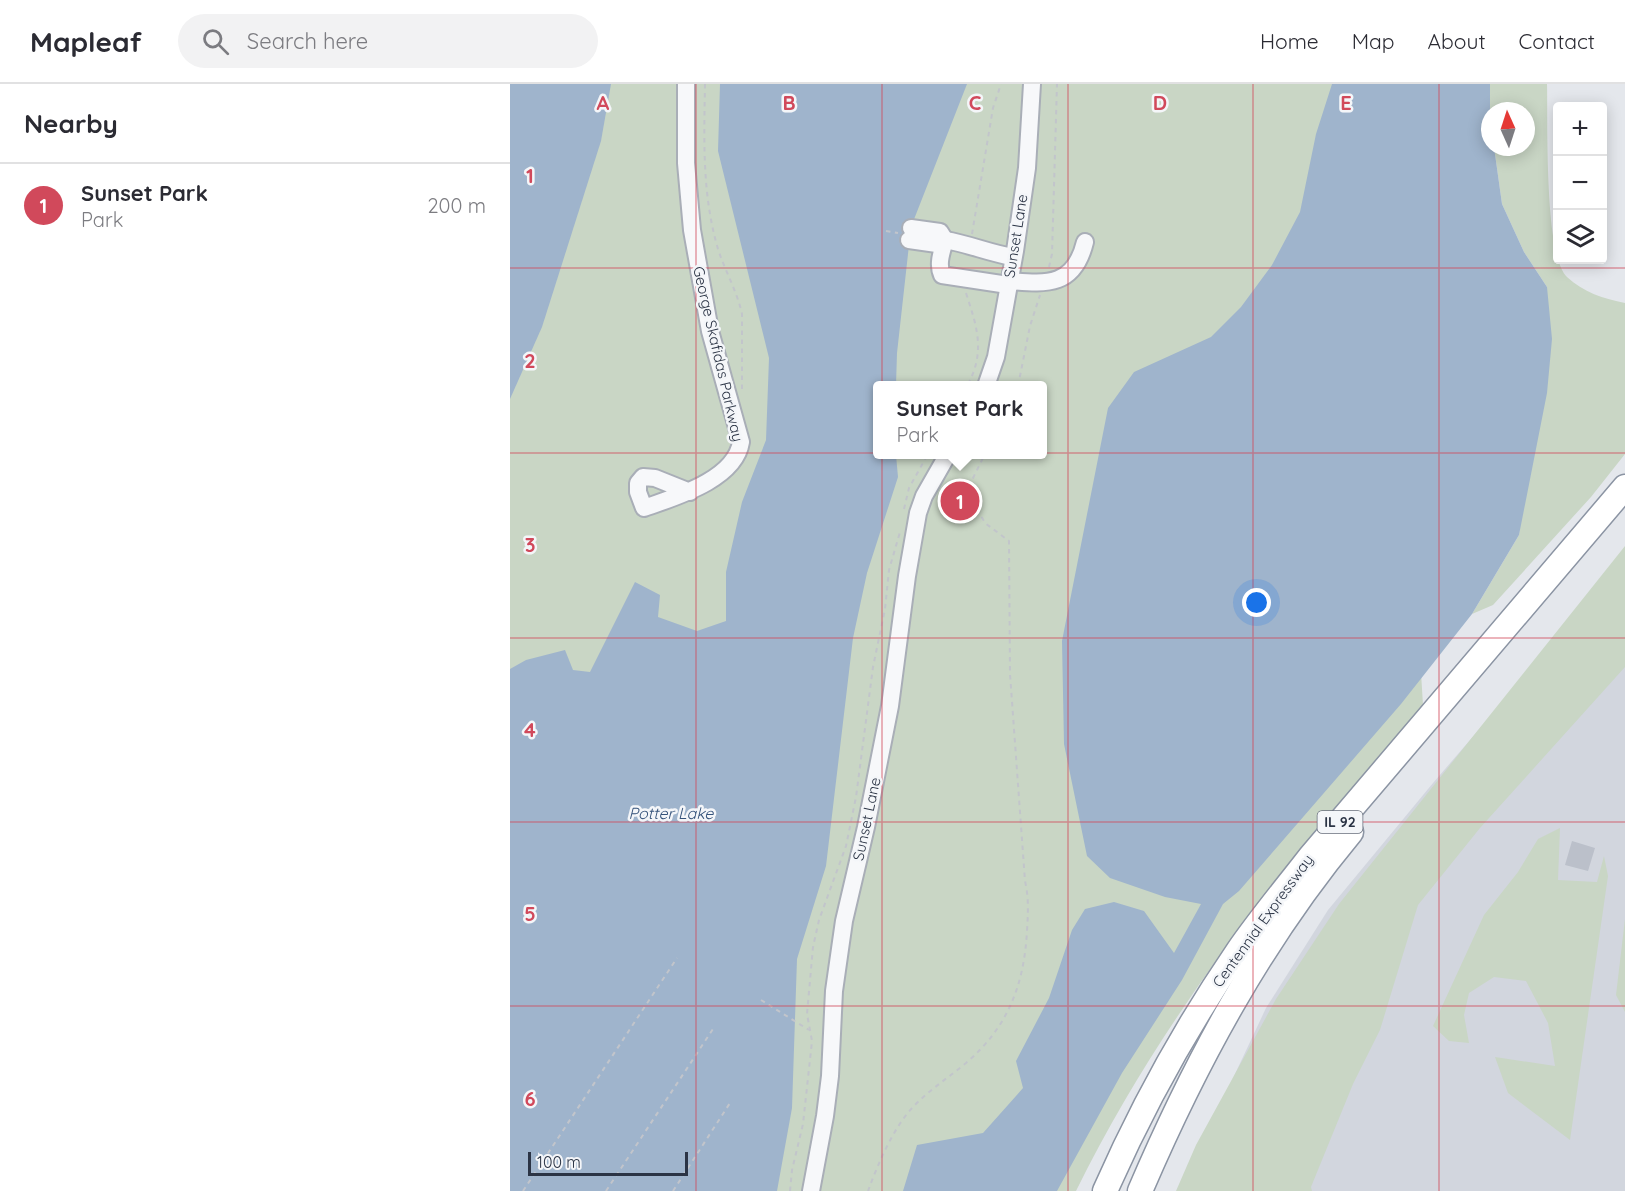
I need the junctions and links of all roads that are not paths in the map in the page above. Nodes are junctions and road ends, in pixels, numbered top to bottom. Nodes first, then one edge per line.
1 (686, 84) edge
2 (1032, 84) edge
3 (906, 233) road end
4 (945, 240) junction
5 (1085, 242) dead end
6 (1013, 257) junction
7 (1008, 283) junction
8 (988, 381) edge
9 (945, 459) edge
10 (1625, 487) edge
11 (690, 492) dead end
12 (1625, 510) edge
13 (1196, 1016) junction
14 (811, 1191) edge
15 (1087, 1191) edge
16 (1105, 1191) edge
17 (1140, 1191) edge

1 - 11 lane, George Skafidas Parkway
2 - 6 lane, Sunset Lane
3 - 4 lane
4 - 6 lane
4 - 7 lane
5 - 7 lane
6 - 7 lane, Sunset Lane
7 - 8 lane, Sunset Lane
9 - 14 lane, Sunset Lane
10 - 13 highway, Centennial Expressway / IL 92
12 - 17 highway, Centennial Expressway / IL 92
13 - 15 highway
13 - 16 highway, Centennial Expressway / IL 92

